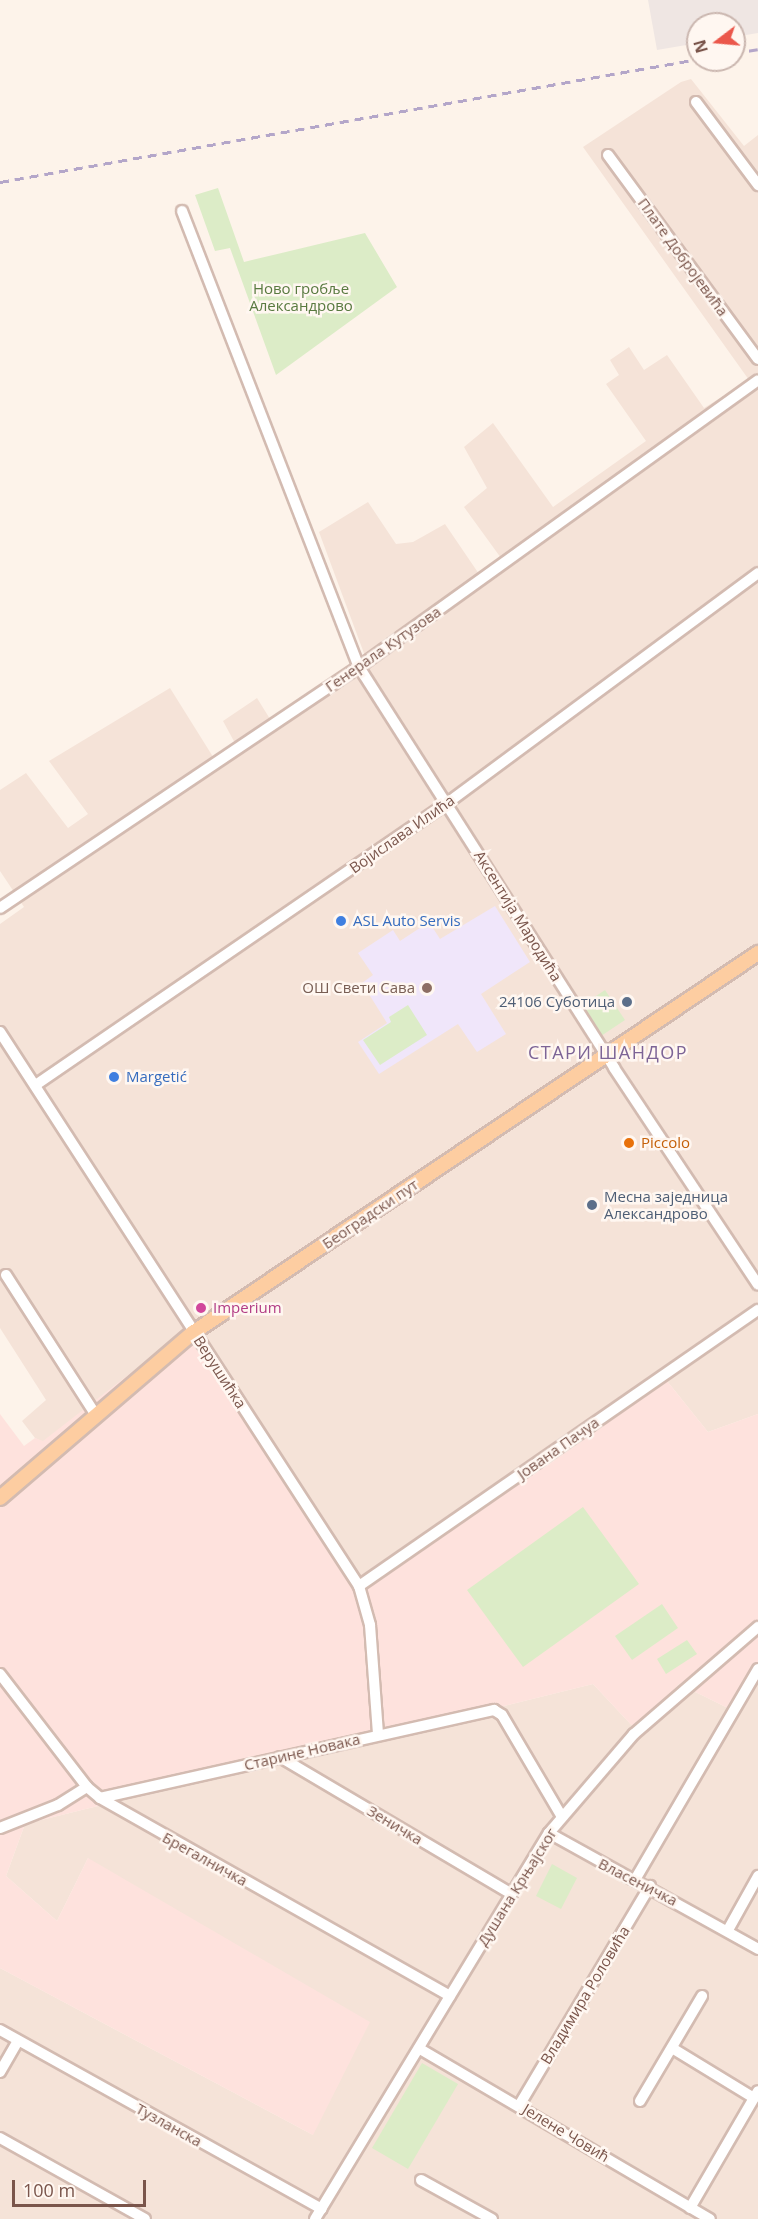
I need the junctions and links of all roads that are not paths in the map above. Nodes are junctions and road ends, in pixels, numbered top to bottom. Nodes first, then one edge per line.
1 (696, 102) dead end
2 (608, 155) dead end
3 (758, 184) edge
4 (182, 211) dead end
5 (758, 359) edge
6 (758, 380) edge
7 (758, 573) edge
8 (359, 667) junction
9 (446, 804) junction
10 (0, 908) edge
11 (758, 952) edge
12 (0, 1032) edge
13 (607, 1057) junction
14 (37, 1084) junction
15 (6, 1275) dead end
16 (758, 1285) edge
17 (758, 1310) edge
18 (194, 1332) junction
19 (96, 1415) junction
20 (0, 1498) edge
21 (359, 1586) junction
22 (758, 1627) edge
23 (758, 1669) edge
24 (0, 1674) edge
25 (378, 1734) junction
26 (280, 1757) junction
27 (87, 1788) junction
28 (100, 1798) junction
29 (562, 1817) junction
30 (0, 1828) edge
31 (549, 1833) junction
32 (758, 1876) edge
33 (636, 1878) junction
34 (650, 1886) junction
35 (510, 1893) junction
36 (728, 1930) junction
37 (758, 1949) edge
38 (450, 1996) junction
39 (702, 1996) dead end
40 (0, 2030) edge
41 (18, 2041) junction
42 (672, 2048) junction
43 (420, 2049) junction
44 (0, 2072) edge
45 (756, 2095) edge
46 (640, 2102) dead end
47 (520, 2104) junction
48 (0, 2138) edge
49 (421, 2180) dead end
50 (690, 2208) junction
51 (318, 2214) edge
52 (145, 2219) edge
53 (492, 2219) edge
54 (710, 2219) edge

1 - 3 street
2 - 5 street, Плате Добројевића
4 - 8 street, Аксентија Мародића
6 - 8 street, Генерала Кутузова
7 - 9 street, Војислава Илића
8 - 9 street, Аксентија Мародића
8 - 10 street, Генерала Кутузова
9 - 13 street, Аксентија Мародића
9 - 14 street, Војислава Илића
11 - 13 main road, Београдски пут
12 - 14 street, Верушићка
13 - 16 street, Аксентија Мародића
13 - 18 main road, Београдски пут
14 - 18 street, Верушићка
15 - 19 street
17 - 21 street, Јована Пачуа
18 - 19 main road, Београдски пут
18 - 21 street, Верушићка
19 - 20 main road, Београдски пут
21 - 25 street, Верушићка
22 - 29 street, Душана Крњајског
23 - 33 street
24 - 27 street, Брегалничка
25 - 26 street, Старине Новака
25 - 29 street, Старине Новака
26 - 28 street, Старине Новака
26 - 35 street, Зеничка
27 - 28 street, Брегалничка
27 - 30 street
28 - 38 street, Брегалничка
29 - 31 street, Душана Крњајског
31 - 33 street, Власеничка
31 - 35 street, Душана Крњајског
32 - 36 street
33 - 34 street, Власеничка
34 - 36 street, Власеничка
34 - 47 street, Владимира Роловића
35 - 38 street, Душана Крњајског
36 - 37 street, Власеничка
38 - 43 street, Душана Крњајског
39 - 42 street
40 - 41 street, Тузланска
41 - 44 street
41 - 51 street, Тузланска
42 - 45 street
42 - 46 street
43 - 47 street, Јелене Човић
43 - 51 street, Душана Крњајског
45 - 50 street
47 - 50 street, Јелене Човић
48 - 52 street
49 - 53 street
50 - 54 street, Јелене Човић

